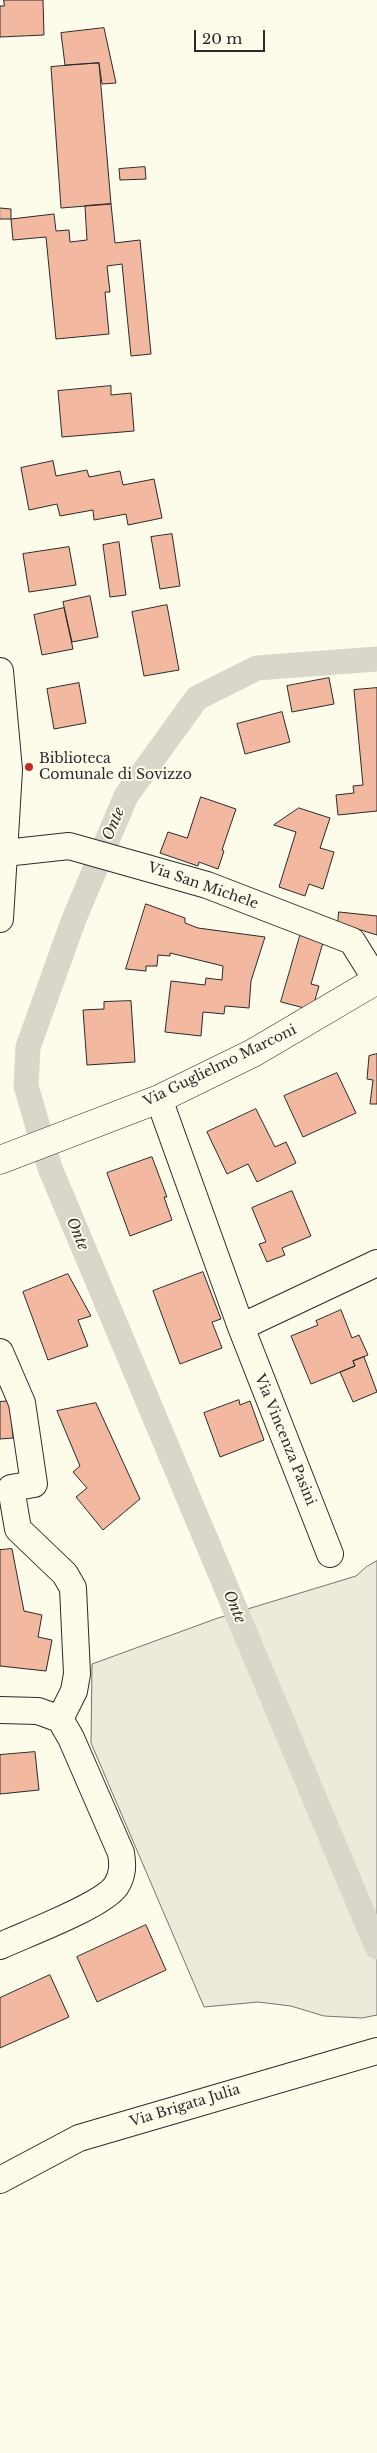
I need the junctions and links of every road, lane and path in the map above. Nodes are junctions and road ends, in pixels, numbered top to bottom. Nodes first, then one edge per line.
1 (0, 671) edge
2 (5, 853) junction
3 (0, 919) edge
4 (377, 980) edge
5 (158, 1099) junction
6 (5, 1158) edge
7 (377, 1264) edge
8 (241, 1327) junction
9 (0, 1352) edge
10 (330, 1554) dead end
11 (0, 1710) edge
12 (60, 1719) junction
13 (0, 1946) edge
14 (377, 2051) edge
15 (0, 2180) edge

1 - 2 street
2 - 3 street
2 - 4 street, Via San Michele
4 - 5 main road, Via Guglielmo Marconi
5 - 6 main road, Via Guglielmo Marconi
5 - 8 street, Via Vincenza Pasini
7 - 8 street
8 - 10 street, Via Vincenza Pasini
9 - 12 street
11 - 12 street
12 - 13 street
14 - 15 street, Via Brigata Julia

